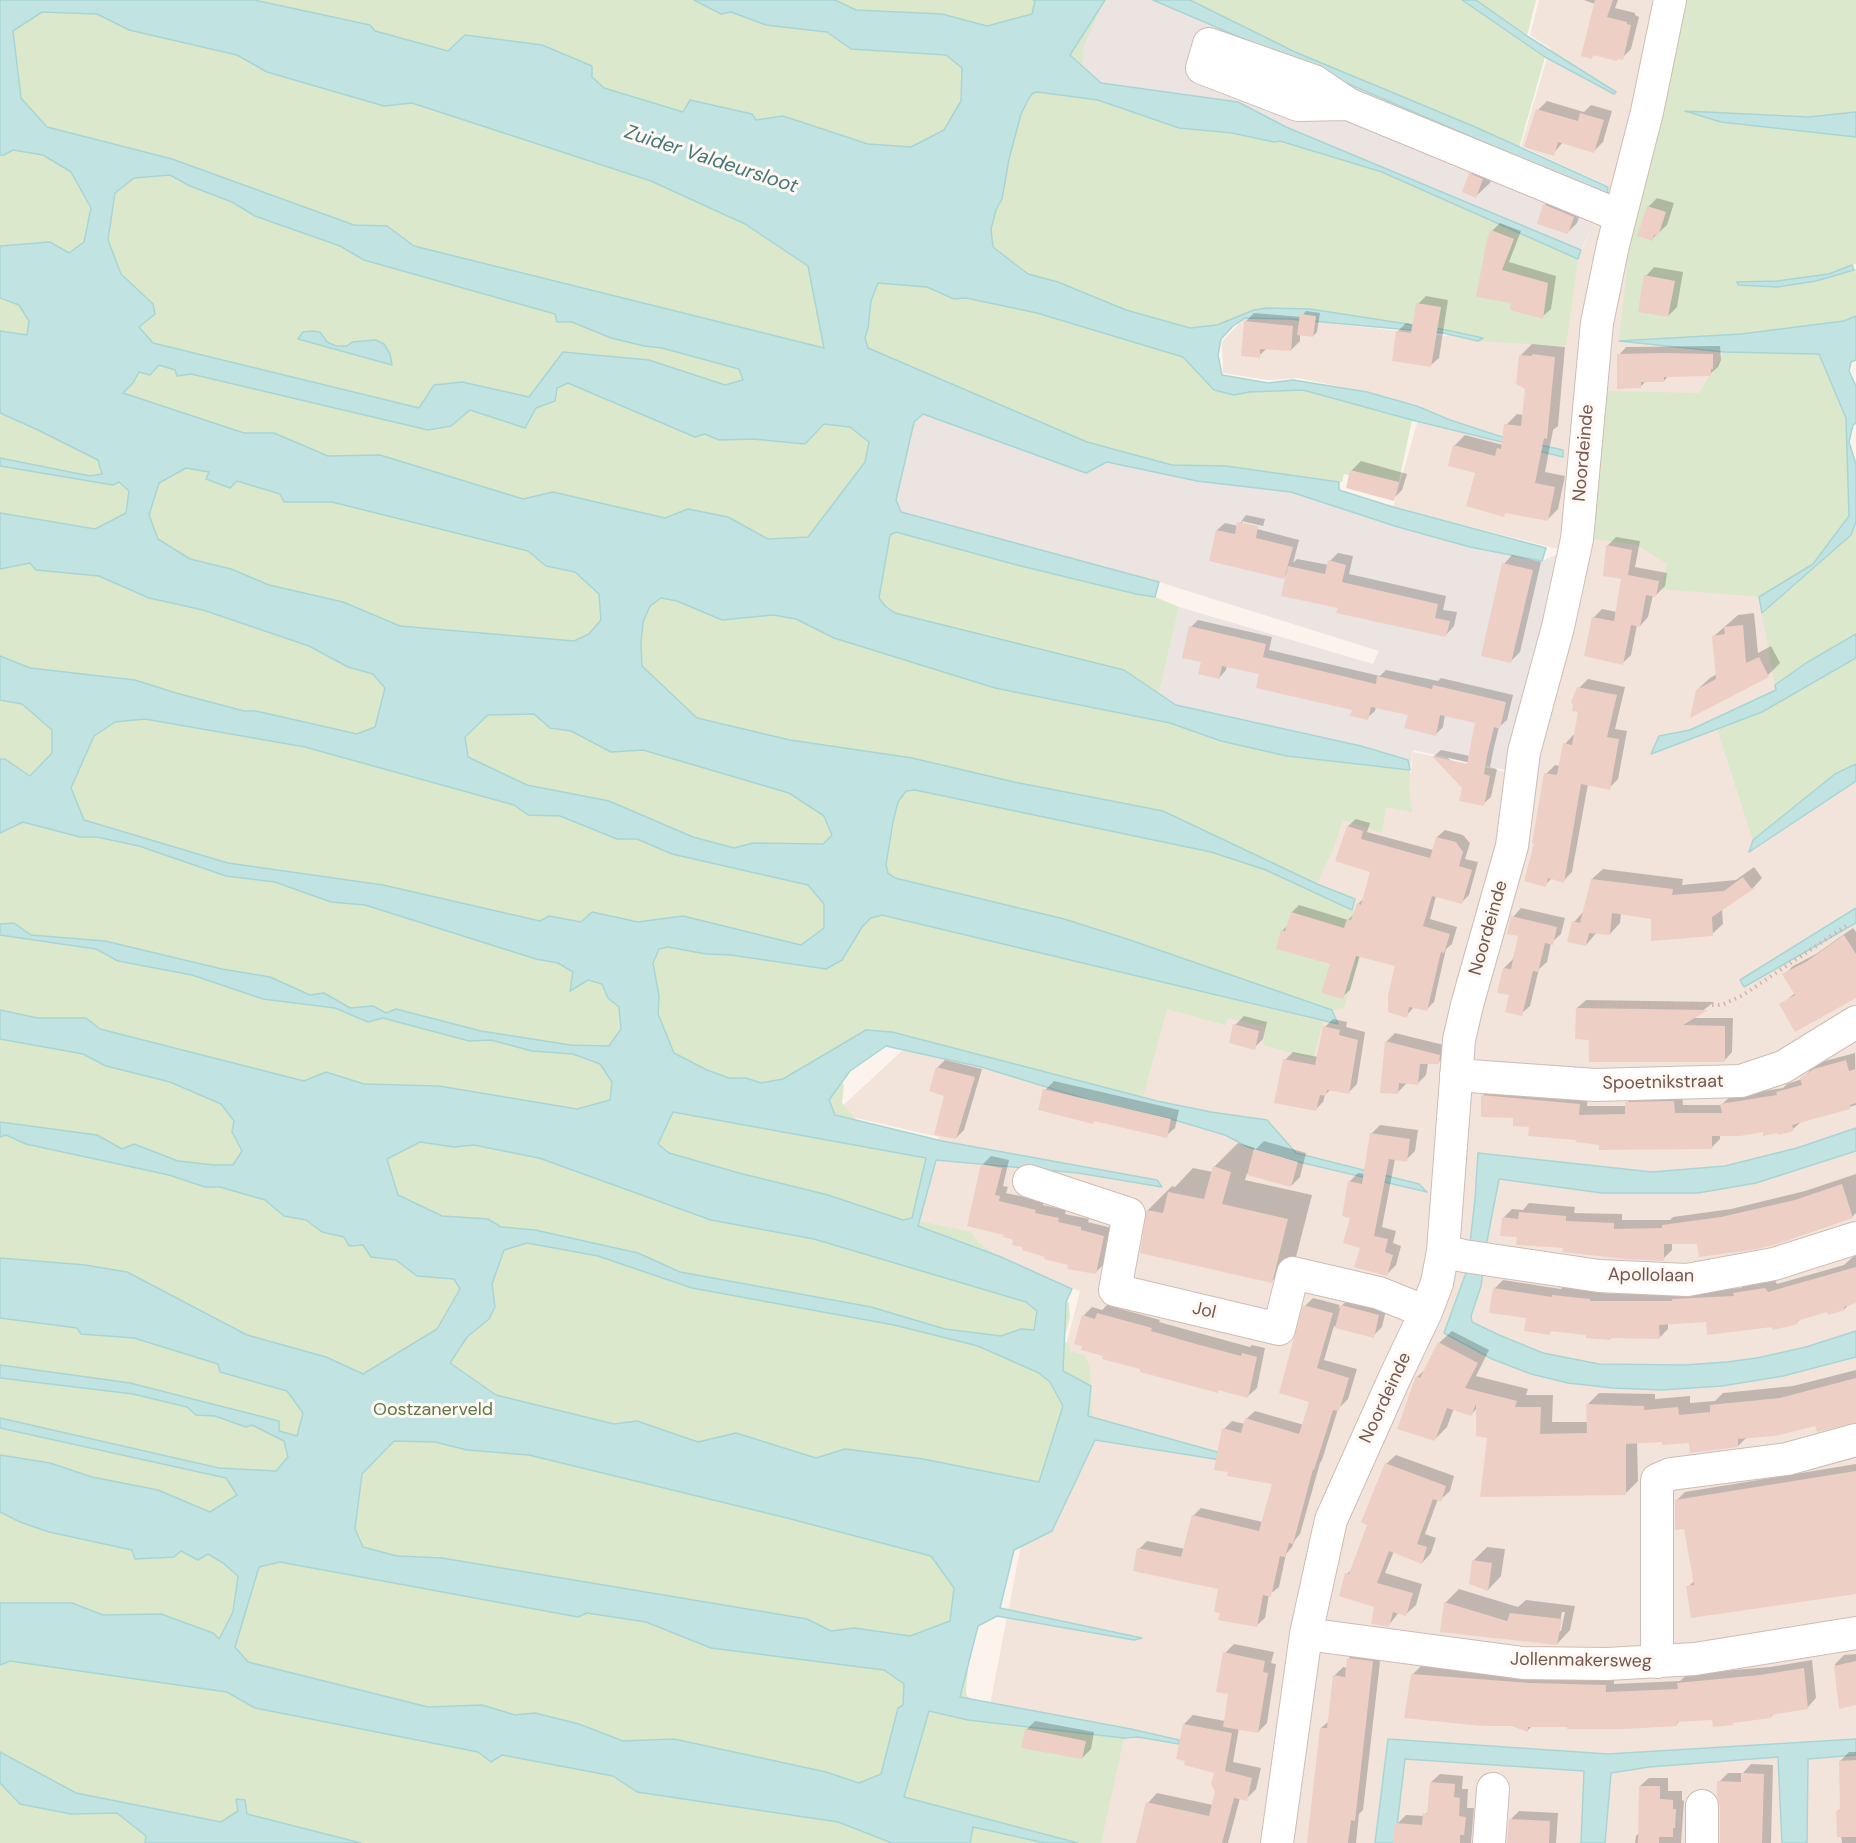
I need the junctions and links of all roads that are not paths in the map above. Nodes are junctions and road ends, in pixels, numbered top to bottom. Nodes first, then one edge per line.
1 (1670, 0) edge
2 (1348, 104) dead end
3 (1620, 216) junction
4 (1856, 1022) edge
5 (1456, 1075) junction
6 (1029, 1181) dead end
7 (1856, 1238) edge
8 (1465, 1256) junction
9 (1426, 1312) junction
10 (1856, 1440) edge
11 (1856, 1633) edge
12 (1306, 1634) junction
13 (1658, 1662) junction
14 (1493, 1790) dead end
15 (1702, 1806) dead end
16 (1277, 1843) edge
17 (1489, 1843) edge
18 (1702, 1843) edge

1 - 3 street, Noordeinde
2 - 3 street
3 - 5 street, Noordeinde
4 - 5 street, Spoetnikstraat
5 - 8 street, Noordeinde
6 - 9 street, Jol
7 - 8 street, Apollolaan
8 - 9 street, Noordeinde
9 - 12 street, Noordeinde
10 - 13 street
11 - 13 street, Jollenmakersweg
12 - 13 street, Jollenmakersweg
12 - 16 street, Noordeinde
14 - 17 street
15 - 18 street

